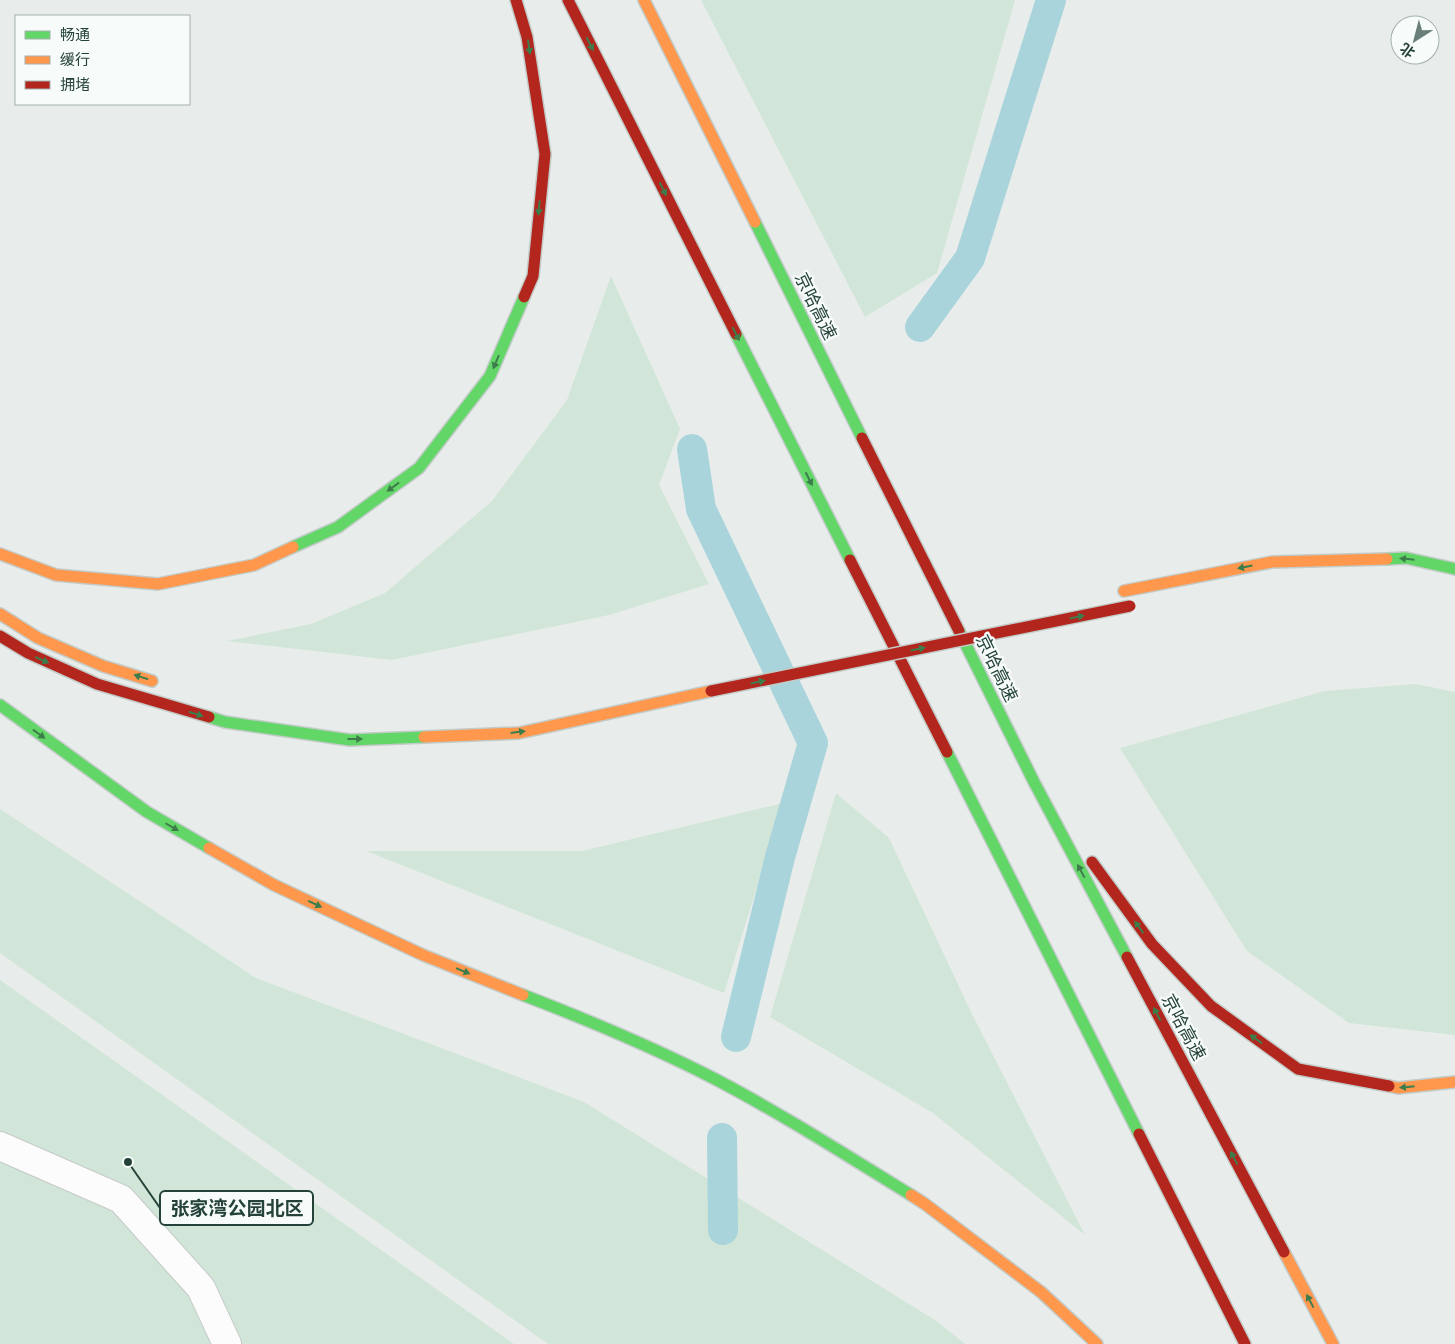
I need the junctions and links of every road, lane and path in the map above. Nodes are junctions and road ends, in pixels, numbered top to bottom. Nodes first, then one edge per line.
1 (516, 0) edge
2 (568, 0) edge
3 (644, 0) edge
4 (0, 554) edge
5 (1455, 569) edge
6 (1119, 592) dead end
7 (1135, 605) dead end
8 (0, 614) edge
9 (968, 623) dead end
10 (949, 627) dead end
11 (0, 636) edge
12 (900, 637) dead end
13 (880, 641) dead end
14 (166, 686) dead end
15 (0, 705) edge
16 (1034, 782) junction
17 (1455, 1082) edge
18 (0, 1146) edge
19 (227, 1344) edge
20 (1097, 1344) edge
21 (1245, 1344) edge
22 (1333, 1344) edge

1 -> 4 highway
2 -> 21 highway
3 - 16 highway, 京哈高速
5 -> 6 highway
11 -> 7 highway, bridge
14 -> 8 highway
9 - 10 highway
12 - 13 highway
15 -> 20 highway
17 -> 16 highway
22 -> 16 highway, 京哈高速
18 - 19 street

